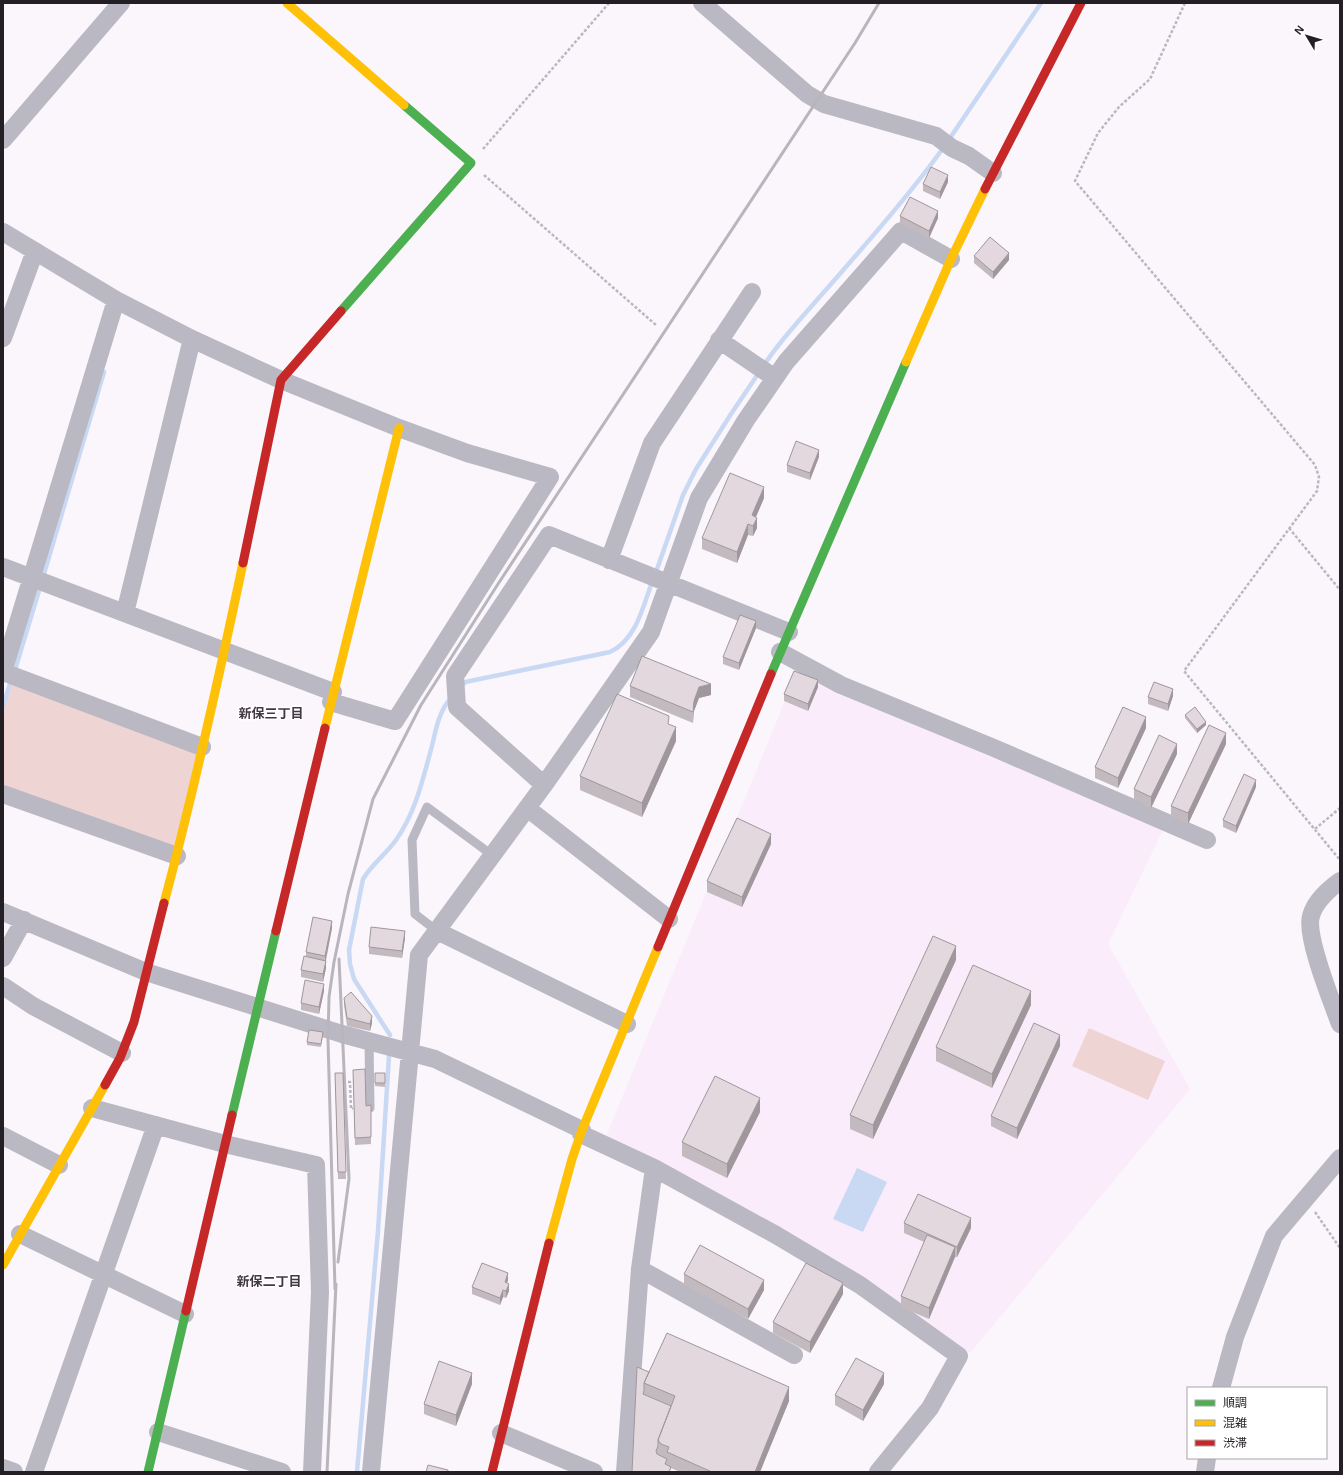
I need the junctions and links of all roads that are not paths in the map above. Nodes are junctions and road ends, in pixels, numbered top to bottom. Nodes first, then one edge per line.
1 (121, 3) edge
2 (287, 3) edge
3 (702, 3) edge
4 (1081, 3) edge
5 (3, 140) edge
6 (993, 173) junction
7 (3, 232) edge
8 (35, 251) junction
9 (951, 259) junction
10 (752, 292) dead end
11 (116, 300) junction
12 (3, 338) edge
13 (192, 339) junction
14 (719, 340) junction
15 (775, 378) junction
16 (281, 380) junction
17 (399, 428) junction
18 (610, 560) junction
19 (3, 567) edge
20 (32, 577) junction
21 (668, 583) junction
22 (125, 613) junction
23 (789, 632) junction
24 (224, 651) junction
25 (780, 652) junction
26 (3, 672) edge
27 (332, 697) junction
28 (202, 747) junction
29 (544, 785) junction
30 (3, 794) edge
31 (527, 808) junction
32 (1207, 840) dead end
33 (492, 855) junction
34 (177, 856) junction
35 (1340, 881) edge
36 (3, 912) edge
37 (669, 919) junction
38 (24, 920) junction
39 (437, 931) junction
40 (3, 958) edge
41 (146, 972) junction
42 (3, 986) edge
43 (257, 1008) junction
44 (627, 1024) junction
45 (1340, 1024) edge
46 (369, 1042) junction
47 (122, 1053) junction
48 (410, 1053) junction
49 (92, 1108) junction
50 (370, 1108) edge
51 (156, 1125) junction
52 (582, 1132) junction
53 (3, 1136) edge
54 (225, 1144) junction
55 (1340, 1158) edge
56 (59, 1165) junction
57 (654, 1168) junction
58 (14, 1240) junction
59 (3, 1265) edge
60 (640, 1269) junction
61 (104, 1275) junction
62 (185, 1314) junction
63 (794, 1355) dead end
64 (1221, 1387) edge
65 (158, 1432) junction
66 (501, 1433) junction
67 (1207, 1459) edge
68 (3, 1468) edge
69 (14, 1472) edge
70 (34, 1472) edge
71 (148, 1472) edge
72 (282, 1472) edge
73 (312, 1472) edge
74 (371, 1472) edge
75 (492, 1472) edge
76 (594, 1472) edge
77 (625, 1472) edge
78 (878, 1472) edge
79 (1205, 1472) edge

1 - 5 street
2 - 16 street
3 - 6 street
4 - 6 street
6 - 9 street
7 - 8 street
8 - 11 street
8 - 12 street
9 - 15 street
9 - 23 street
10 - 14 street
11 - 13 street
11 - 20 street
13 - 16 street
13 - 22 street
14 - 15 street
14 - 18 street
15 - 21 street
16 - 17 street
16 - 24 street
17 - 27 street
17 - 27 street
18 - 21 street
18 - 29 street
19 - 20 street
20 - 22 street
20 - 26 street
21 - 23 street
21 - 29 street
22 - 24 street
23 - 25 street
24 - 27 street
24 - 28 street
25 - 32 street
25 - 37 street
26 - 28 street
27 - 43 street
28 - 34 street
29 - 31 street
30 - 34 street
31 - 33 street
31 - 37 street
33 - 39 street
33 - 39 lane
34 - 41 street
35 - 45 street
36 - 38 street
37 - 44 street
38 - 40 street
38 - 41 street
39 - 44 street
39 - 48 street
41 - 43 street
41 - 47 street
42 - 47 street
43 - 46 street
43 - 54 street
44 - 52 street
46 - 48 street
46 - 50 lane
47 - 49 street
48 - 52 street
48 - 74 street
49 - 51 street
49 - 56 street
51 - 54 street
51 - 61 street
52 - 57 street
52 - 66 street
53 - 56 street
54 - 62 street
54 - 73 street
55 - 64 street
56 - 58 street
57 - 60 street
57 - 78 street
58 - 59 street
58 - 61 street
60 - 63 street
60 - 77 street
61 - 62 street
61 - 70 street
62 - 65 street
65 - 71 street
65 - 72 street
66 - 75 street
66 - 76 street
67 - 79 street
68 - 69 street

